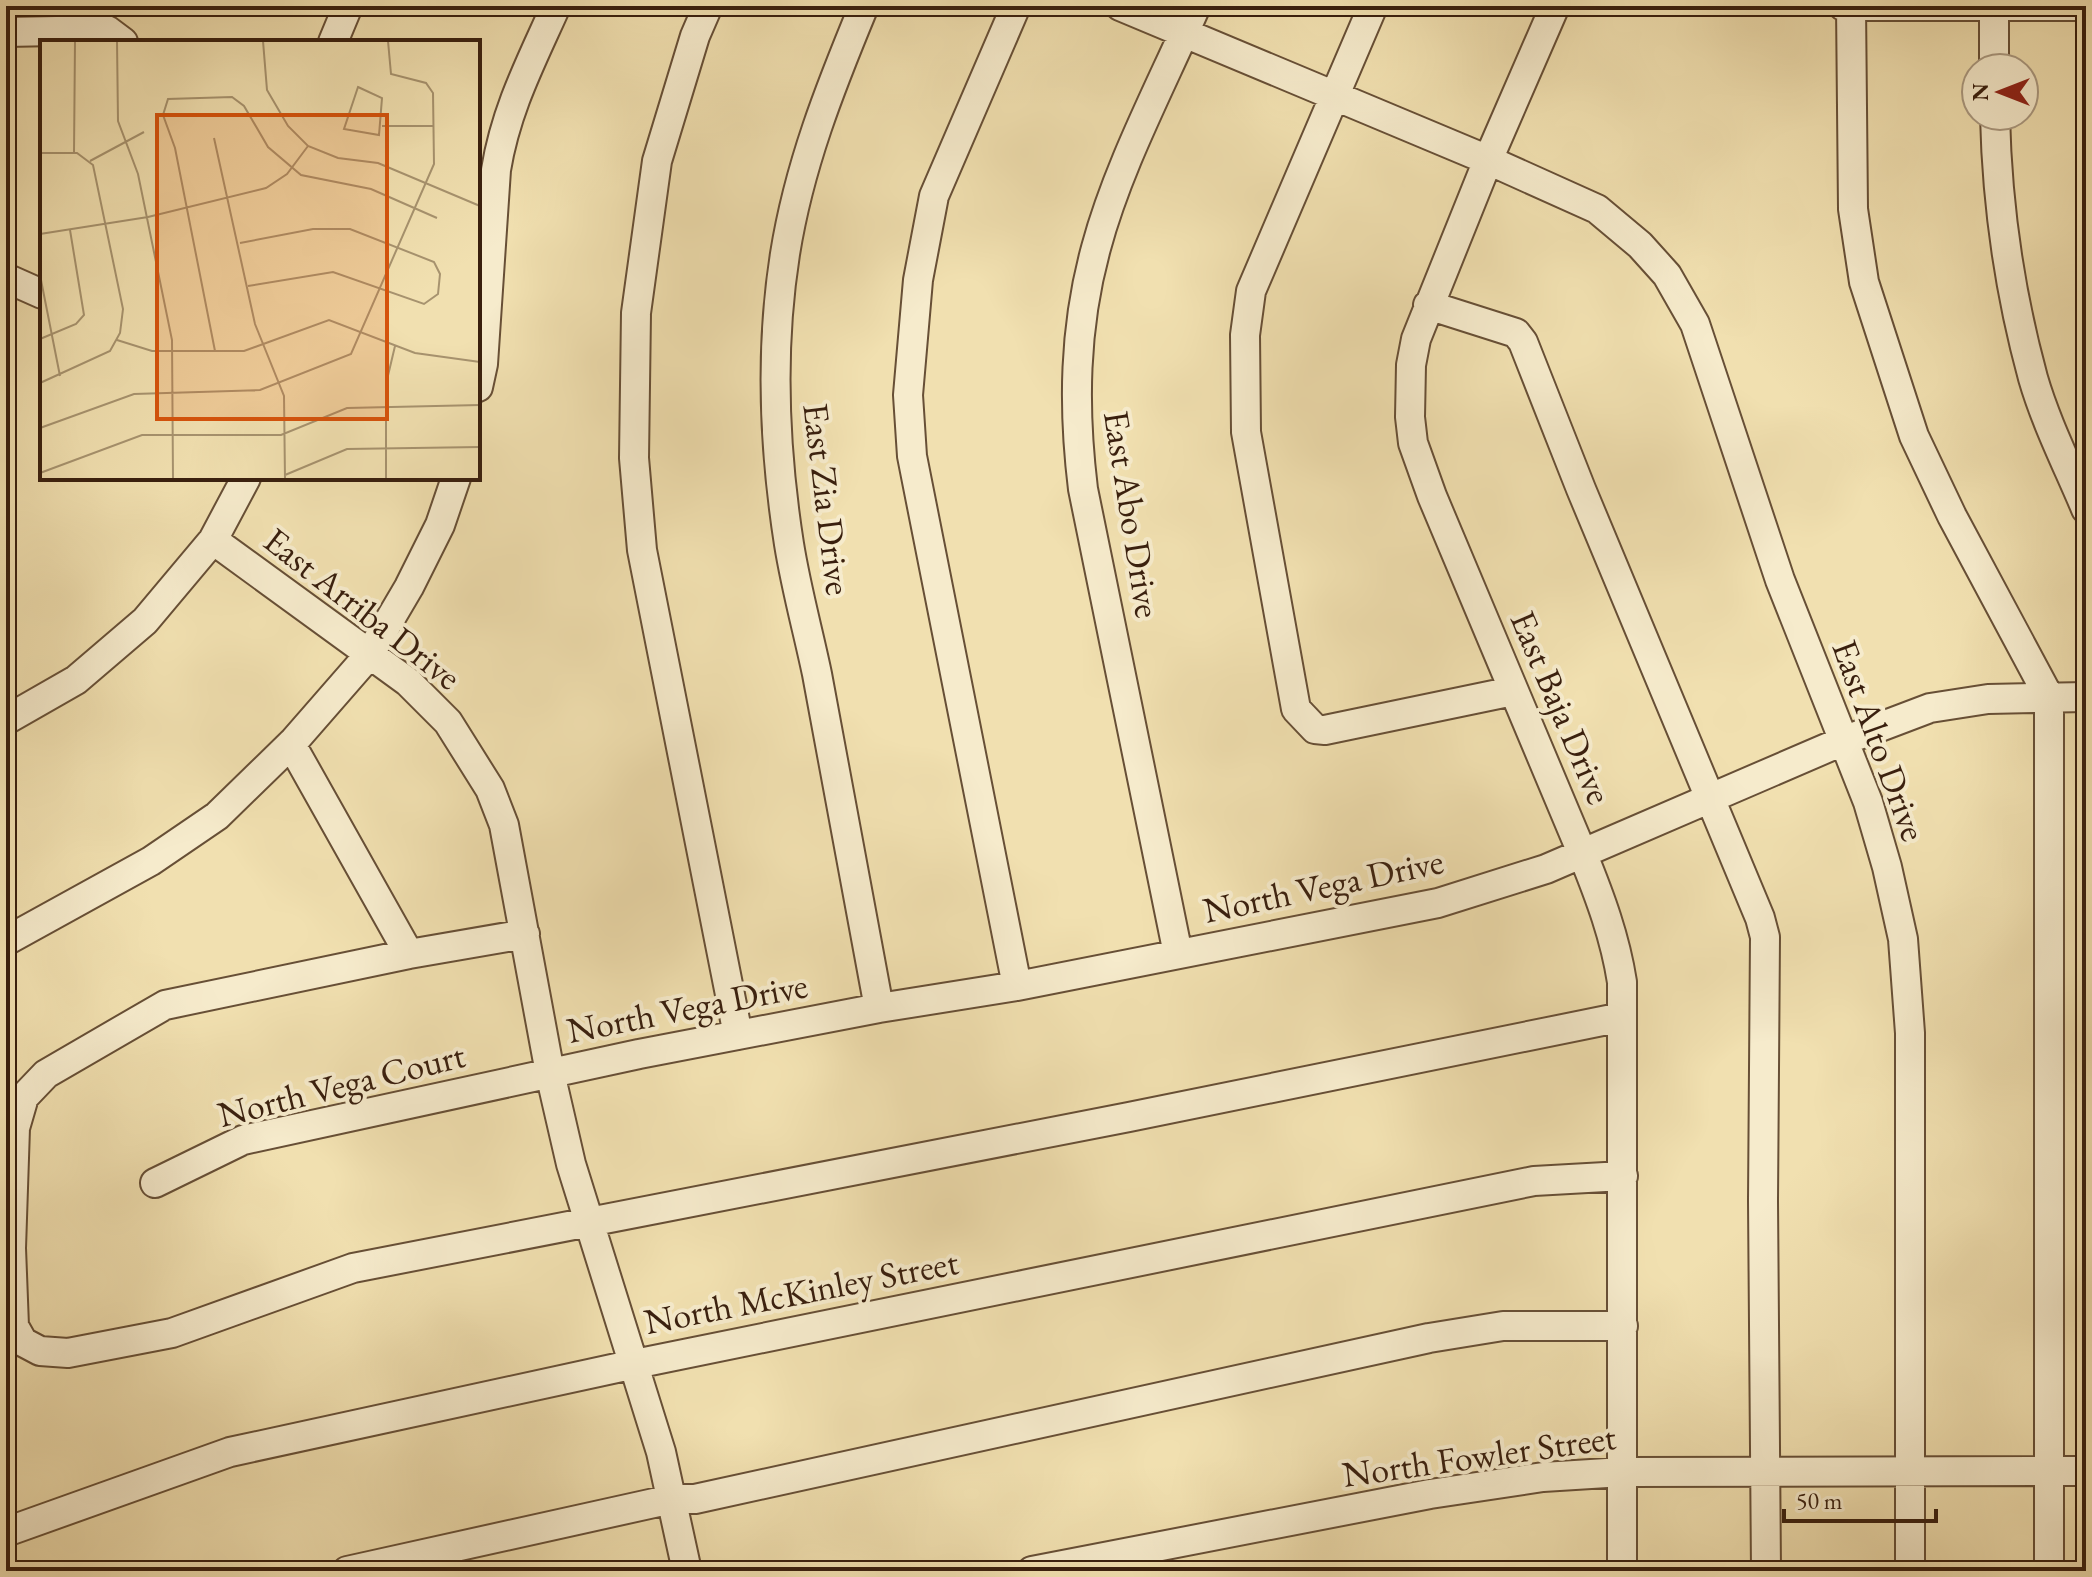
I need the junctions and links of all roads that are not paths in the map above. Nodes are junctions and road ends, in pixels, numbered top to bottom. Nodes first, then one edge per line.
1 (348, 6) edge
2 (556, 6) edge
3 (708, 6) edge
4 (864, 6) edge
5 (1016, 6) edge
6 (1120, 6) edge
7 (1196, 6) edge
8 (1373, 6) edge
9 (1555, 6) edge
10 (1843, 6) edge
11 (1851, 6) edge
12 (1994, 6) edge
13 (2086, 6) edge
14 (75, 19) edge
15 (6, 32) edge
16 (1184, 34) junction
17 (120, 40) edge
18 (334, 40) edge
19 (1994, 52) edge
20 (1335, 96) junction
21 (1996, 132) edge
22 (1488, 160) junction
23 (6, 278) edge
24 (40, 293) edge
25 (1428, 305) junction
26 (480, 378) edge
27 (245, 480) edge
28 (455, 480) edge
29 (2086, 509) edge
30 (213, 540) junction
31 (369, 655) junction
32 (1513, 691) junction
33 (2049, 697) junction
34 (2086, 697) edge
35 (6, 720) edge
36 (1843, 741) junction
37 (291, 744) junction
38 (1709, 800) junction
39 (1583, 855) junction
40 (525, 934) junction
41 (6, 941) edge
42 (409, 954) junction
43 (1178, 954) junction
44 (1017, 986) junction
45 (879, 1008) junction
46 (1622, 1017) junction
47 (738, 1035) junction
48 (550, 1073) junction
49 (1623, 1176) junction
50 (155, 1183) dead end
51 (587, 1223) junction
52 (1623, 1326) junction
53 (635, 1364) junction
54 (1764, 1471) junction
55 (1909, 1471) junction
56 (2050, 1471) junction
57 (2086, 1471) edge
58 (1623, 1472) junction
59 (672, 1499) junction
60 (6, 1532) edge
61 (347, 1571) edge
62 (687, 1571) edge
63 (1032, 1571) edge
64 (1622, 1571) edge
65 (1766, 1571) edge
66 (1910, 1571) edge
67 (2049, 1571) edge

1 - 18 street
2 - 26 street
3 - 47 street
4 - 45 street, East Zia Drive
5 - 44 street
6 - 16 street, East Alto Drive
7 - 16 street, East Abo Drive
8 - 20 street
9 - 22 street, East Baja Drive
10 - 11 street
11 - 12 street
11 - 33 street
12 - 13 street
12 - 19 street
14 - 15 street
14 - 17 street
16 - 20 street, East Alto Drive
16 - 43 street, East Abo Drive
20 - 22 street, East Alto Drive
20 - 32 street
21 - 29 street
22 - 25 street, East Baja Drive
22 - 36 street, East Alto Drive
23 - 24 street
25 - 32 street, East Baja Drive
25 - 38 street
27 - 30 street
28 - 31 street
30 - 31 street, East Arriba Drive
30 - 35 street
31 - 37 street
31 - 40 street, East Arriba Drive
32 - 39 street, East Baja Drive
33 - 34 street, North Vega Drive
33 - 36 street, North Vega Drive
33 - 56 street
36 - 38 street, North Vega Drive
36 - 55 street, East Alto Drive
37 - 41 street
37 - 42 street
38 - 39 street, North Vega Drive
38 - 54 street
39 - 43 street, North Vega Drive
39 - 46 street, East Baja Drive
40 - 42 street
40 - 48 street, East Arriba Drive
42 - 51 street
43 - 44 street, North Vega Drive
44 - 45 street, North Vega Drive
45 - 47 street, North Vega Drive
46 - 49 street, East Baja Drive
46 - 51 street
47 - 48 street, North Vega Drive
48 - 50 street, North Vega Court
48 - 51 street, East Arriba Drive
49 - 52 street, East Baja Drive
49 - 53 street, North McKinley Street
51 - 53 street, East Arriba Drive
52 - 58 street, East Baja Drive
52 - 59 street
53 - 59 street, East Arriba Drive
53 - 60 street, North McKinley Street
54 - 55 street, North Fowler Street
54 - 58 street, North Fowler Street
54 - 65 street
55 - 56 street, North Fowler Street
55 - 66 street, East Alto Drive
56 - 57 street, North Fowler Street
56 - 67 street
58 - 63 street, North Fowler Street
58 - 64 street, East Baja Drive
59 - 61 street
59 - 62 street, East Arriba Drive

